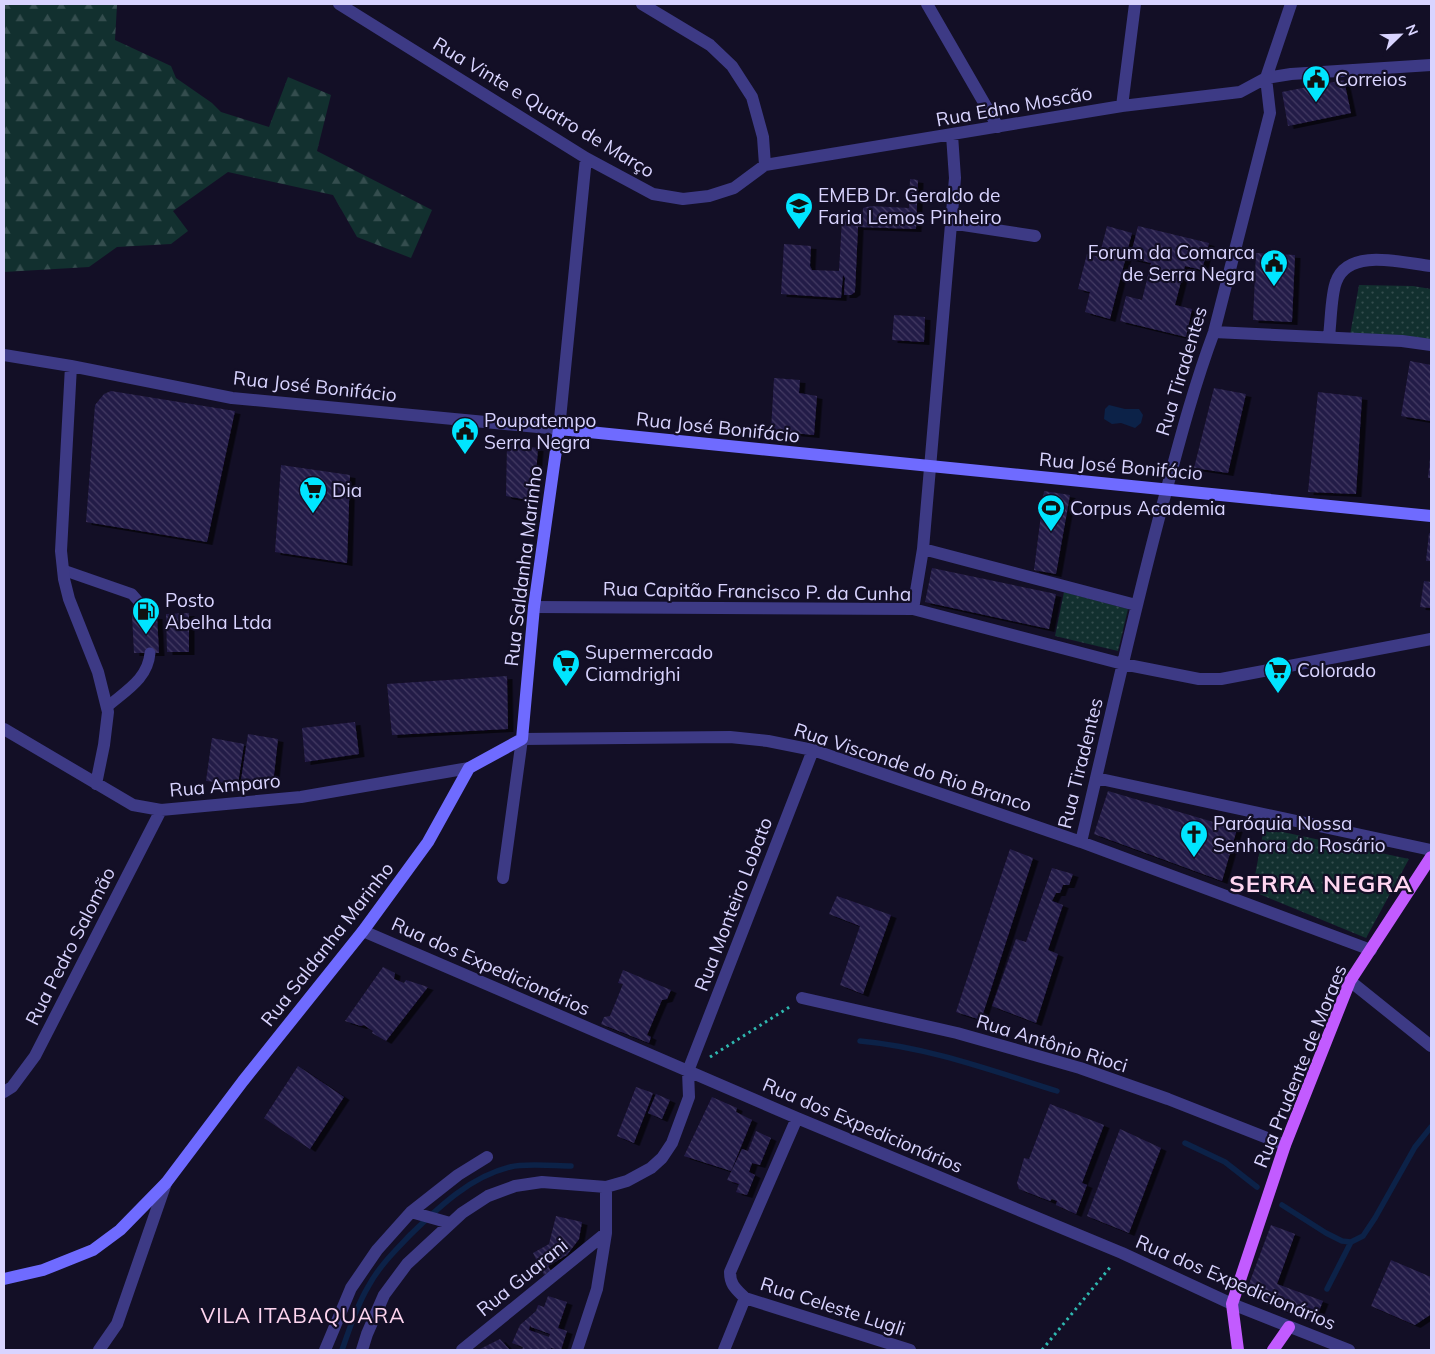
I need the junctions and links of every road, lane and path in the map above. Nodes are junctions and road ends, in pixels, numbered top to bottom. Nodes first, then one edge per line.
1 (339, 4) edge
2 (642, 4) edge
3 (927, 4) edge
4 (1135, 4) edge
5 (1291, 4) edge
6 (1431, 65) edge
7 (1266, 78) junction
8 (1122, 106) junction
9 (998, 127) junction
10 (952, 136) junction
11 (586, 158) junction
12 (765, 166) junction
13 (950, 223) junction
14 (1035, 236) dead end
15 (1431, 266) edge
16 (1214, 332) junction
17 (1329, 336) junction
18 (1431, 345) edge
19 (4, 355) edge
20 (71, 366) junction
21 (559, 429) junction
22 (929, 467) junction
23 (1167, 489) junction
24 (1431, 516) edge
25 (923, 549) junction
26 (63, 570) junction
27 (1136, 605) junction
28 (534, 608) junction
29 (913, 609) junction
30 (146, 616) dead end
31 (1431, 639) edge
32 (150, 653) dead end
33 (1124, 664) junction
34 (107, 707) junction
35 (4, 729) edge
36 (522, 739) junction
37 (813, 750) junction
38 (469, 768) junction
39 (1096, 778) junction
40 (96, 784) junction
41 (161, 810) junction
42 (1081, 842) junction
43 (1431, 850) edge
44 (1431, 857) edge
45 (503, 878) dead end
46 (363, 930) junction
47 (1371, 950) junction
48 (1350, 981) junction
49 (802, 998) joint
50 (1431, 1046) edge
51 (688, 1071) junction
52 (7, 1087) edge
53 (797, 1118) junction
54 (1285, 1144) junction
55 (487, 1157) dead end
56 (166, 1183) junction
57 (606, 1187) junction
58 (413, 1212) junction
59 (446, 1222) junction
60 (606, 1233) junction
61 (1122, 1252) junction
62 (4, 1279) edge
63 (745, 1298) junction
64 (1232, 1304) junction
65 (1289, 1327) junction
66 (99, 1350) edge
67 (325, 1350) edge
68 (362, 1350) edge
69 (462, 1350) edge
70 (577, 1350) edge
71 (724, 1350) edge
72 (910, 1350) edge
73 (1042, 1350) edge
74 (1238, 1350) edge
75 (1273, 1350) edge
76 (1349, 1350) edge

1 - 11 street, Rua Vinte e Quatro de Março
2 - 12 street
3 - 9 street
4 - 8 street
5 - 7 street, Rua Tiradentes
6 - 7 street, Rua Edno Moscão
7 - 8 street, Rua Edno Moscão
7 - 16 street, Rua Tiradentes
8 - 9 street, Rua Edno Moscão
9 - 10 street, Rua Edno Moscão
10 - 12 street, Rua Edno Moscão
10 - 13 street
11 - 12 street, Rua Vinte e Quatro de Março
11 - 21 street, Rua Saldanha Marinho
13 - 14 street
13 - 22 street
15 - 17 street
16 - 17 street
16 - 23 street, Rua Tiradentes
17 - 18 street
19 - 20 street, Rua José Bonifácio
20 - 21 street, Rua José Bonifácio
20 - 26 street
21 - 22 main road, Rua José Bonifácio
21 - 28 main road, Rua Saldanha Marinho
22 - 23 main road, Rua José Bonifácio
22 - 25 street
23 - 24 main road, Rua José Bonifácio
23 - 27 street, Rua Tiradentes
25 - 27 street
25 - 29 street
26 - 30 lane
26 - 34 street
27 - 33 street, Rua Tiradentes
28 - 29 street, Rua Capitão Francisco P. da Cunha
28 - 36 main road, Rua Saldanha Marinho
29 - 33 street, Rua Capitão Francisco P. da Cunha
31 - 33 street, Rua Capitão Francisco P. da Cunha
32 - 34 lane
33 - 39 street, Rua Tiradentes
34 - 40 street
35 - 40 street, Rua Amparo
36 - 37 street, Rua Visconde do Rio Branco
36 - 38 main road
36 - 45 street, Rua Saldanha Marinho
37 - 42 street, Rua Visconde do Rio Branco
37 - 51 street, Rua Monteiro Lobato
38 - 41 street, Rua Amparo
38 - 46 main road, Rua Saldanha Marinho
39 - 42 street, Rua Tiradentes
39 - 43 street
40 - 41 street, Rua Amparo
41 - 52 street, Rua Pedro Salomão
42 - 47 street, Rua Visconde do Rio Branco
44 - 47 main road, Rua Prudente de Moraes
46 - 51 street, Rua dos Expedicionários
46 - 56 main road, Rua Saldanha Marinho
47 - 48 main road, Rua Prudente de Moraes
48 - 50 street
48 - 54 main road, Rua Prudente de Moraes
49 - 51 path
49 - 54 street, Rua Antônio Rioci
51 - 53 street, Rua dos Expedicionários
51 - 57 street
53 - 61 street, Rua dos Expedicionários
53 - 63 street
54 - 64 main road, Rua Prudente de Moraes
55 - 58 street
56 - 62 main road, Rua Saldanha Marinho
56 - 66 street
57 - 59 street
57 - 60 street
58 - 59 street
58 - 67 street
59 - 68 street
60 - 69 street, Rua Guarani
60 - 70 street
61 - 64 street, Rua dos Expedicionários
61 - 73 path
63 - 71 street
63 - 72 street, Rua Celeste Lugli
64 - 65 street, Rua dos Expedicionários
64 - 74 main road
65 - 75 main road
65 - 76 street, Rua dos Expedicionários

